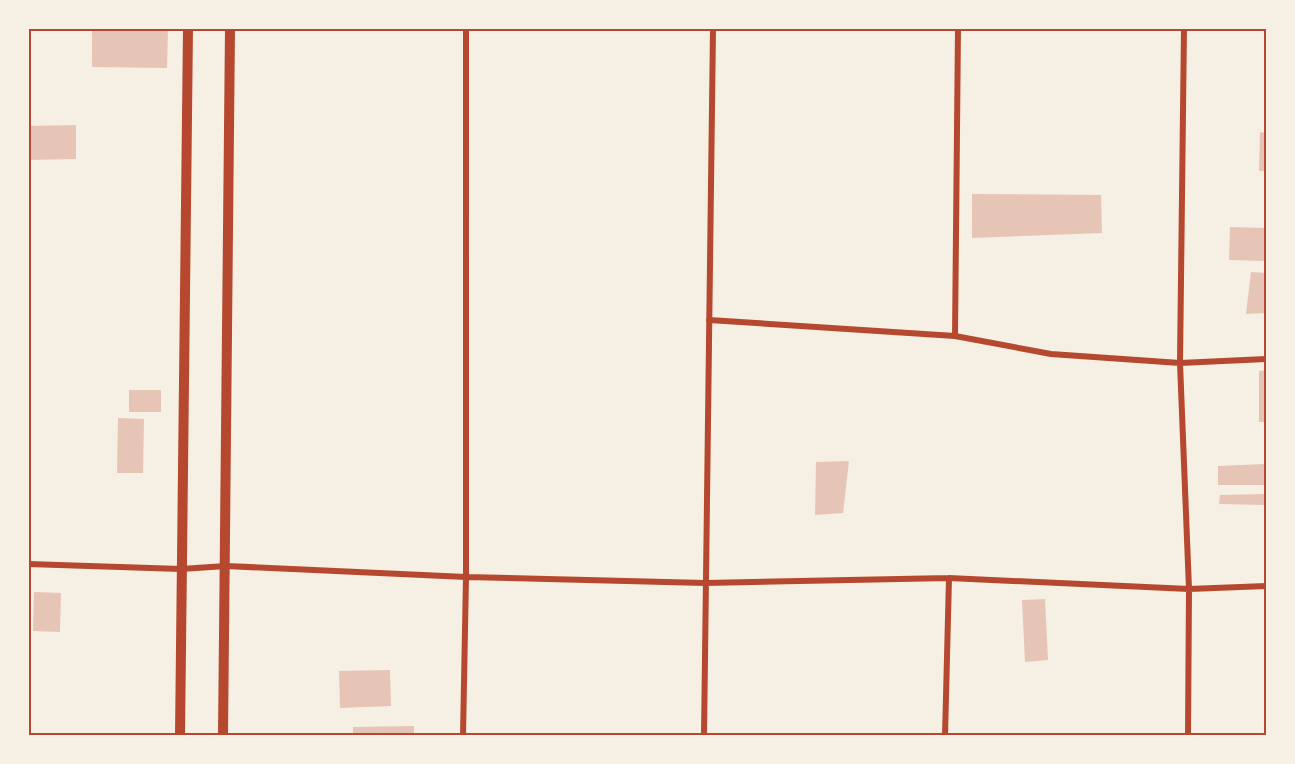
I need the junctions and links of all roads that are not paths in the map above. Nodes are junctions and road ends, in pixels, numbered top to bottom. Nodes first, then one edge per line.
1 (188, 28) edge
2 (230, 28) edge
3 (466, 28) edge
4 (713, 28) edge
5 (958, 28) edge
6 (1184, 28) edge
7 (709, 320) junction
8 (955, 336) junction
9 (1266, 359) edge
10 (1180, 363) junction
11 (28, 564) edge
12 (226, 566) junction
13 (181, 569) junction
14 (466, 577) junction
15 (949, 578) junction
16 (705, 583) junction
17 (1266, 586) edge
18 (1189, 589) junction
19 (180, 735) edge
20 (223, 735) edge
21 (463, 735) edge
22 (704, 735) edge
23 (945, 735) edge
24 (1188, 735) edge

1 - 13 street
2 - 12 street
3 - 14 street
4 - 7 street
5 - 8 street
6 - 10 street
7 - 8 street
7 - 16 street
8 - 10 street
9 - 10 street
10 - 18 street
11 - 13 street
12 - 13 street
12 - 14 street
12 - 20 street
13 - 19 street
14 - 16 street
14 - 21 street
15 - 16 street
15 - 18 street
15 - 23 street
16 - 22 street
17 - 18 street
18 - 24 street

